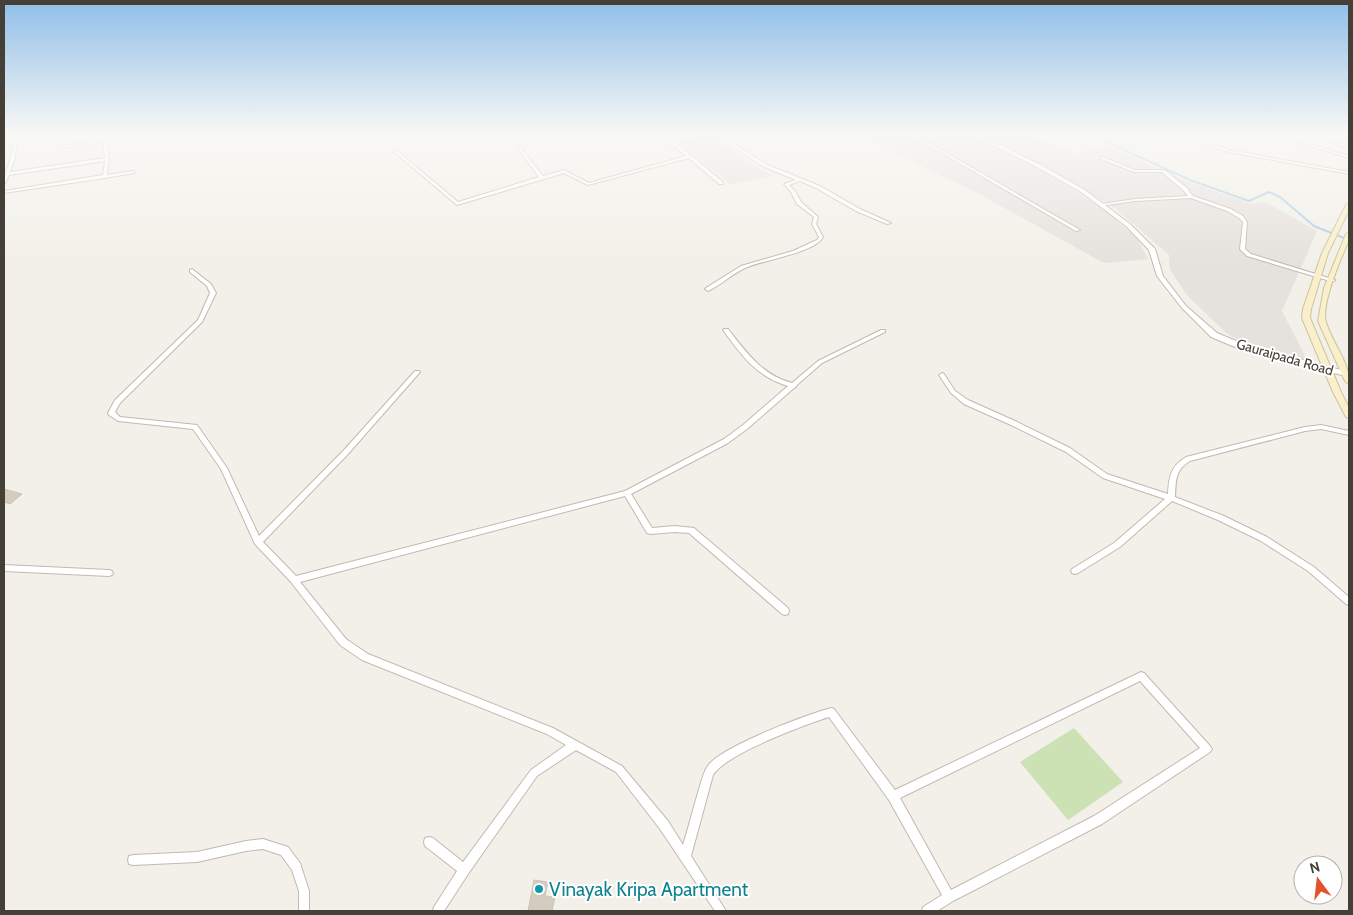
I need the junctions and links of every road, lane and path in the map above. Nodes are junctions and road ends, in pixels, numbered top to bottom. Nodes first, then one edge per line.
1 (101, 178) edge
2 (426, 178) edge
3 (542, 178) edge
4 (577, 178) edge
5 (612, 178) edge
6 (714, 178) edge
7 (794, 178) edge
8 (989, 178) edge
9 (1060, 178) edge
10 (1171, 178) edge
11 (800, 180) junction
12 (721, 183) dead end
13 (4, 192) edge
14 (1191, 197) junction
15 (1102, 205) junction
16 (1349, 205) edge
17 (889, 223) dead end
18 (1078, 230) dead end
19 (1348, 237) edge
20 (192, 270) dead end
21 (1317, 276) junction
22 (1332, 280) junction
23 (708, 289) dead end
24 (726, 330) dead end
25 (883, 330) dead end
26 (1329, 371) junction
27 (417, 372) dead end
28 (1346, 374) junction
29 (942, 375) dead end
30 (1349, 381) edge
31 (794, 386) junction
32 (1349, 415) edge
33 (1349, 433) edge
34 (627, 493) junction
35 (1171, 498) junction
36 (258, 542) junction
37 (4, 568) edge
38 (1075, 572) dead end
39 (109, 573) dead end
40 (294, 580) junction
41 (1349, 602) edge
42 (785, 611) dead end
43 (575, 745) junction
44 (893, 796) junction
45 (429, 842) dead end
46 (685, 857) junction
47 (133, 860) dead end
48 (464, 870) junction
49 (949, 896) junction
50 (304, 911) edge
51 (438, 911) edge
52 (721, 911) edge
53 (927, 911) edge

1 - 13 street
2 - 3 street
4 - 5 street
6 - 12 street
7 - 11 street
8 - 18 street
9 - 15 street, Gauraipada Road
10 - 14 street
11 - 17 street
11 - 23 street
14 - 15 street
14 - 21 street
15 - 26 street, Gauraipada Road
16 - 21 main road
19 - 22 main road
20 - 36 street
21 - 22 street
21 - 26 main road
22 - 28 main road
24 - 31 street
25 - 31 street
26 - 28 street, Gauraipada Road
26 - 32 main road
27 - 36 street
28 - 30 main road
29 - 35 street
31 - 34 street
33 - 35 street
34 - 40 street
34 - 42 street
35 - 38 street
35 - 41 street
36 - 40 street
37 - 39 street
40 - 43 street
43 - 46 street
43 - 48 street
44 - 46 street
44 - 49 street
44 - 49 street
45 - 48 street
46 - 52 street
47 - 50 street
48 - 51 street
49 - 53 street

